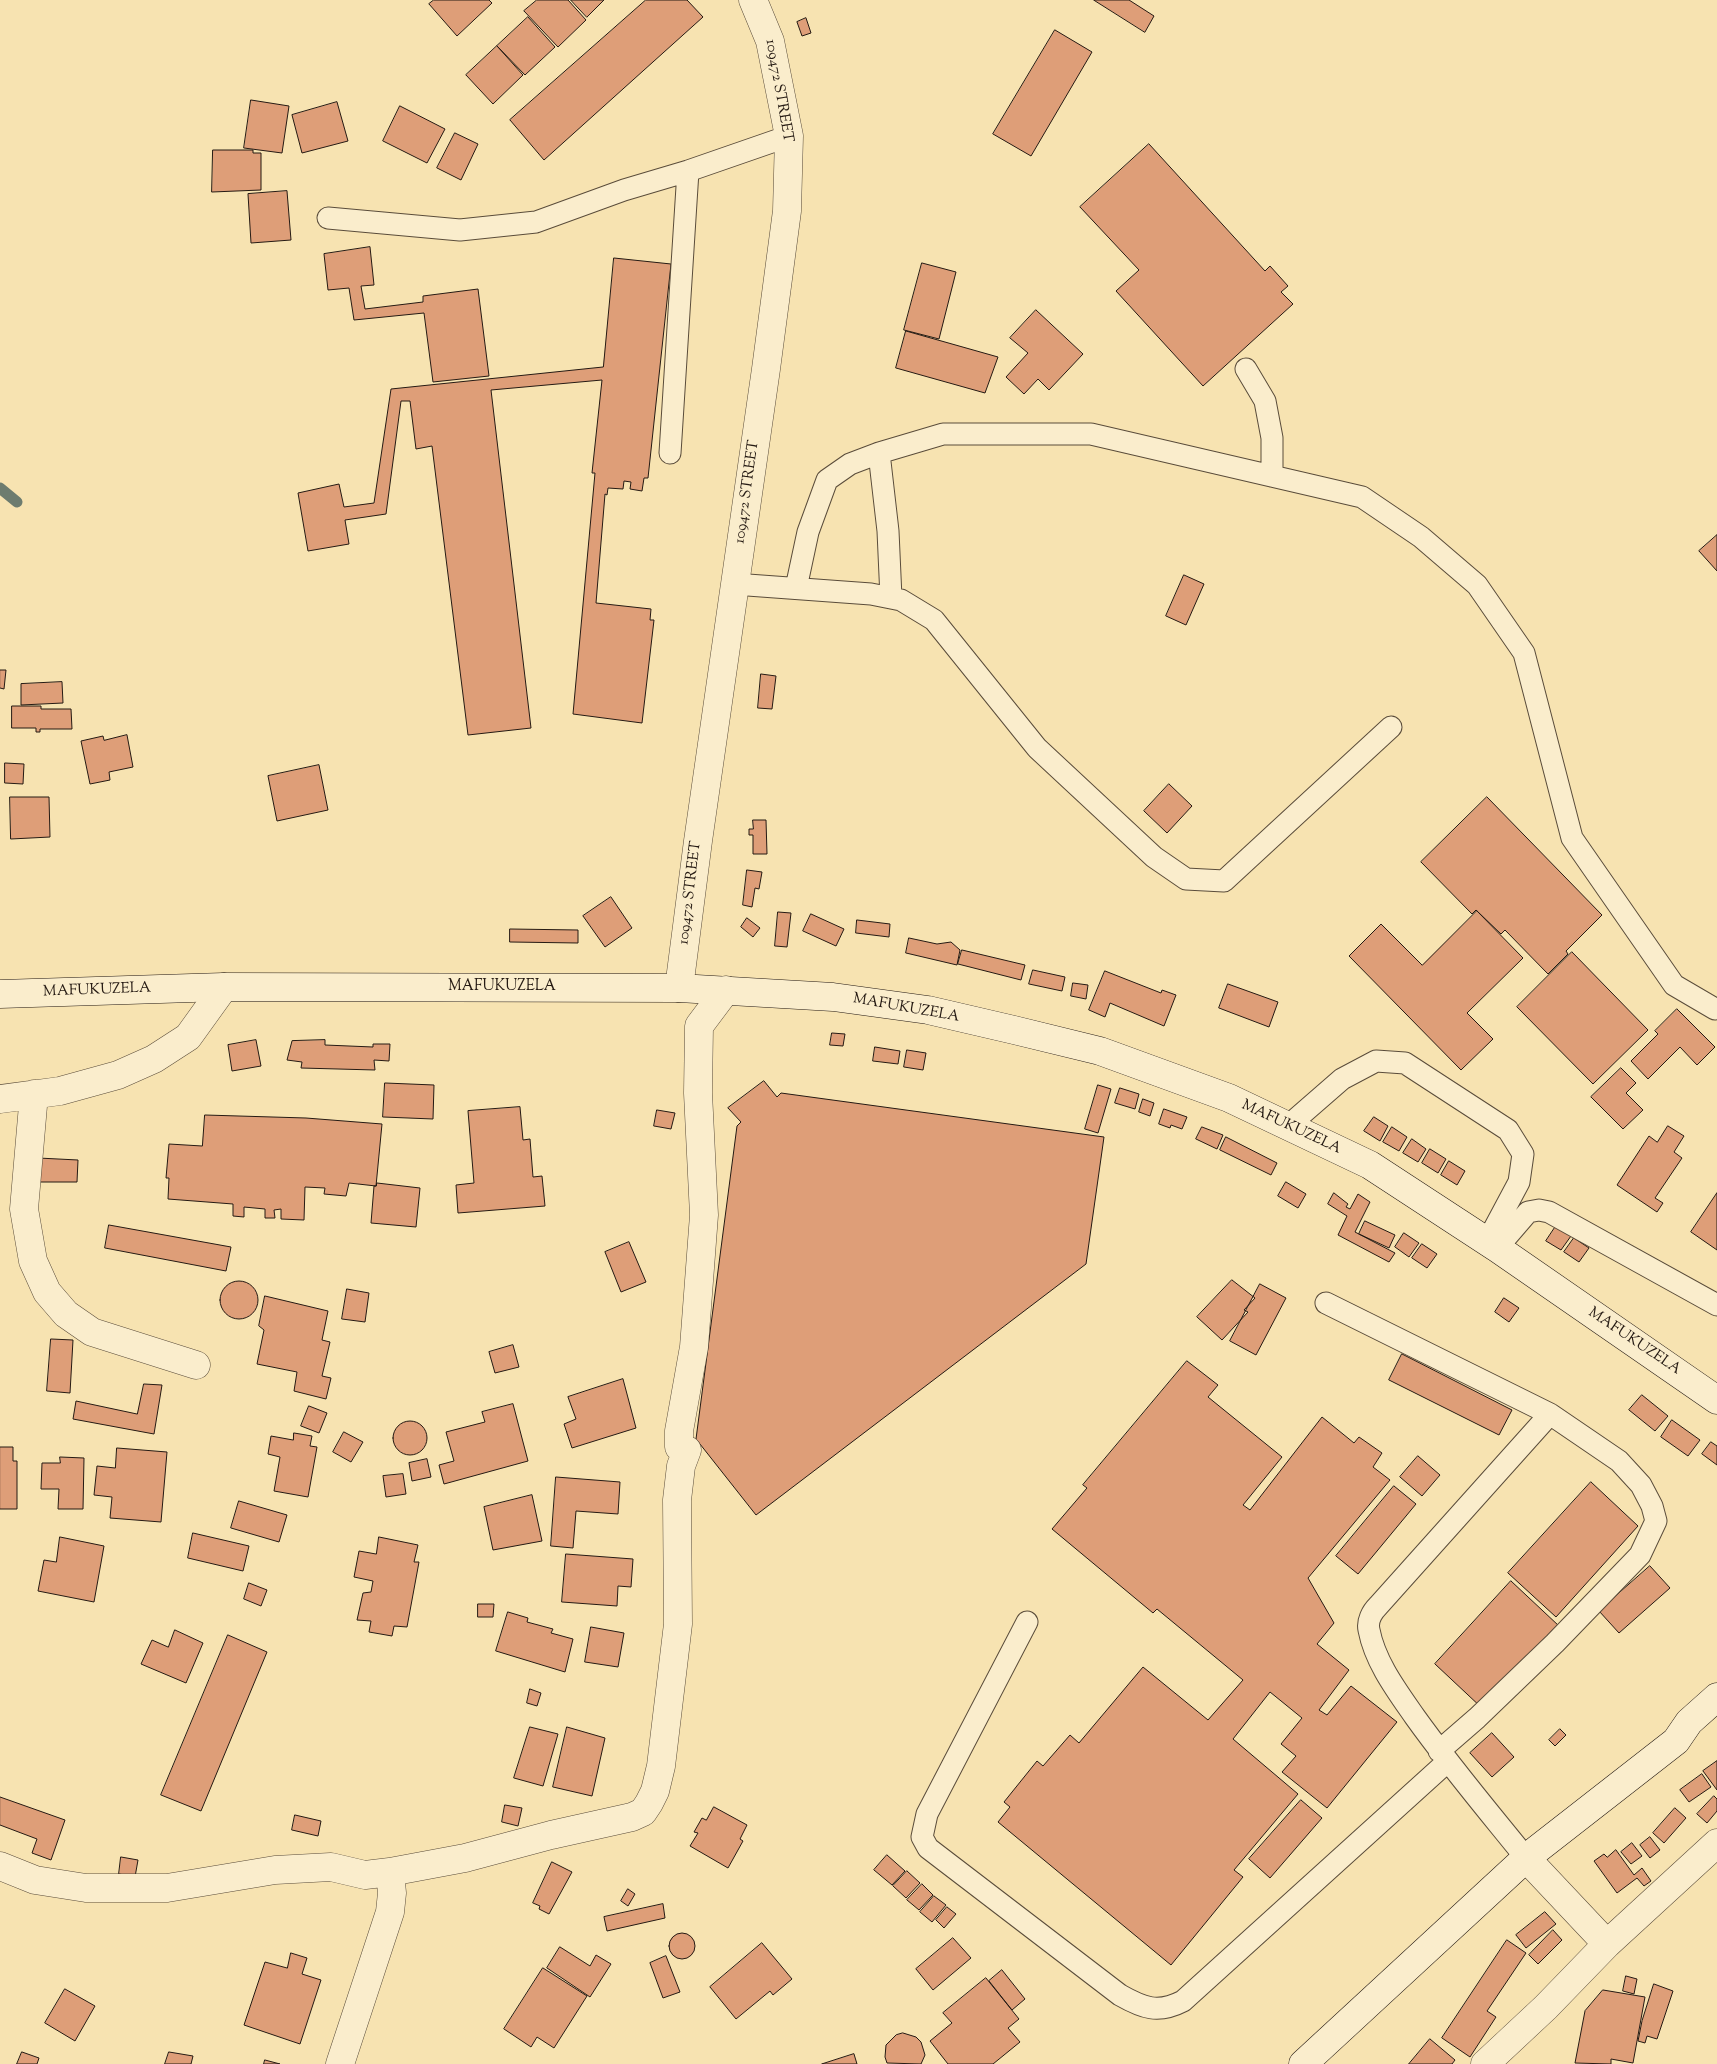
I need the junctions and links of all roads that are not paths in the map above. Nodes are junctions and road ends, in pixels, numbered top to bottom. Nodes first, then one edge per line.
1 (753, 0) edge
2 (789, 136) junction
3 (688, 171) junction
4 (328, 218) dead end
5 (1246, 368) dead end
6 (670, 453) dead end
7 (878, 453) junction
8 (1272, 476) junction
9 (734, 584) junction
10 (796, 588) junction
11 (891, 598) junction
12 (1391, 726) dead end
13 (224, 987) junction
14 (678, 988) junction
15 (726, 990) junction
16 (0, 994) edge
17 (1715, 1009) dead end
18 (34, 1094) junction
19 (0, 1100) edge
20 (1288, 1126) junction
21 (1492, 1245) junction
22 (1326, 1304) dead end
23 (1717, 1305) edge
24 (196, 1365) dead end
25 (1716, 1398) edge
26 (1550, 1414) junction
27 (1027, 1622) dead end
28 (1717, 1697) edge
29 (1717, 1718) edge
30 (1676, 1741) junction
31 (1443, 1756) junction
32 (1717, 1843) edge
33 (1526, 1858) junction
34 (0, 1866) edge
35 (390, 1872) junction
36 (1607, 1944) junction
37 (340, 2064) edge
38 (1303, 2064) edge
39 (1485, 2064) edge

1 - 2 street, 109472 STREET
2 - 3 lane
2 - 9 street, 109472 STREET
3 - 4 lane
3 - 6 lane
5 - 8 lane
7 - 8 lane
7 - 10 lane
7 - 11 lane
8 - 17 lane
9 - 10 lane
9 - 14 street, 109472 STREET
10 - 11 lane
11 - 12 lane
13 - 14 street, MAFUKUZELA
13 - 16 street, MAFUKUZELA
13 - 18 street
14 - 15 street, MAFUKUZELA
15 - 20 street, MAFUKUZELA
15 - 35 street
18 - 19 street
18 - 24 street
20 - 21 street, MAFUKUZELA
20 - 21 lane
21 - 23 lane
21 - 25 street, MAFUKUZELA
22 - 26 lane
26 - 31 lane
26 - 31 lane
27 - 31 lane
28 - 30 street
29 - 30 street
30 - 33 street
31 - 33 lane
32 - 36 street
33 - 36 street
33 - 38 street
34 - 35 street
35 - 37 street
36 - 39 street

